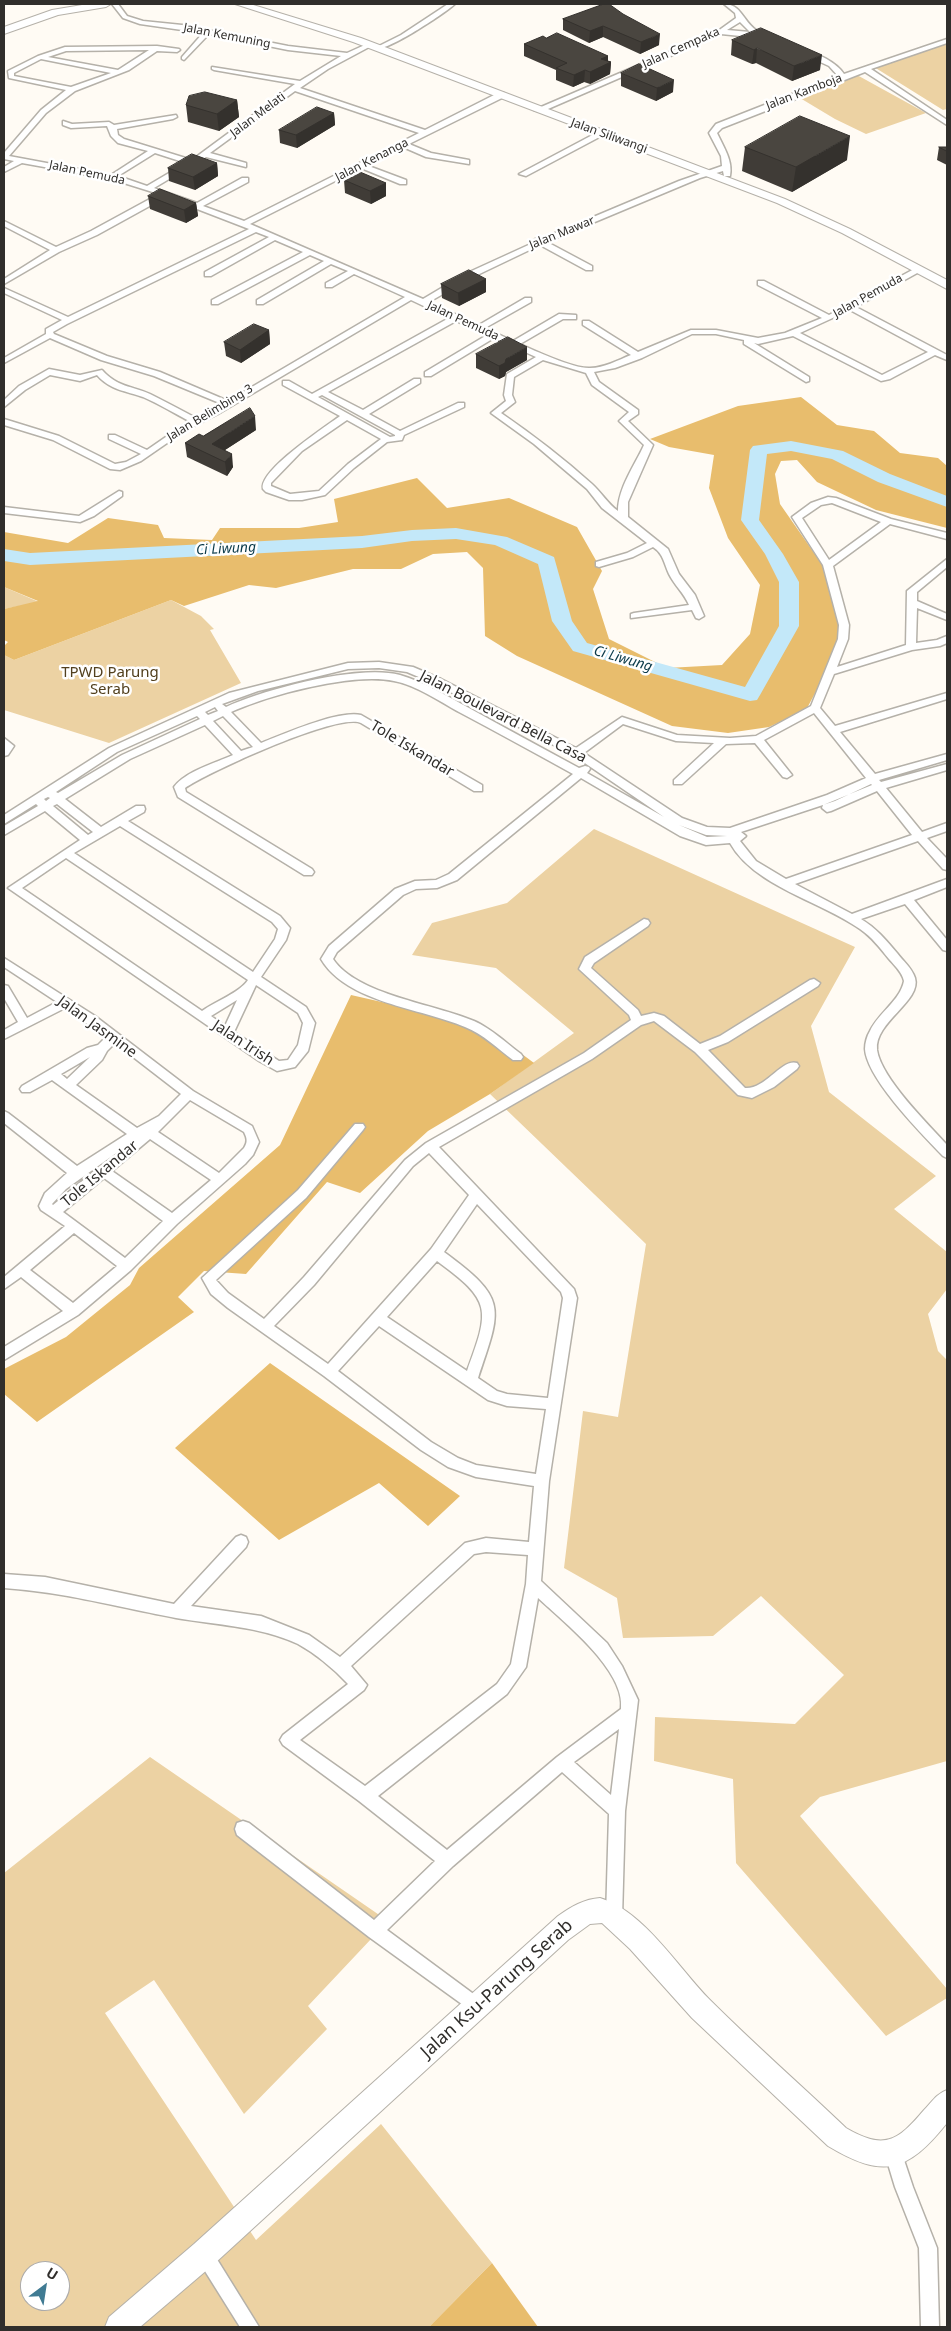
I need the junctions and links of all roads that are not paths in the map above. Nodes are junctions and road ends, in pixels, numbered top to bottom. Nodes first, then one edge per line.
1 (73, 4) edge
2 (106, 4) edge
3 (115, 4) edge
4 (240, 4) edge
5 (250, 4) edge
6 (452, 4) edge
7 (741, 4) edge
8 (730, 5) edge
9 (262, 10) junction
10 (740, 19) junction
11 (4, 27) edge
12 (4, 31) edge
13 (208, 32) junction
14 (720, 32) junction
15 (761, 35) junction
16 (947, 40) edge
17 (775, 41) edge
18 (374, 46) junction
19 (157, 48) junction
20 (177, 50) dead end
21 (802, 51) edge
22 (346, 55) junction
23 (40, 57) junction
24 (184, 58) dead end
25 (214, 68) dead end
26 (867, 70) junction
27 (7, 71) edge
28 (119, 72) junction
29 (842, 77) junction
30 (297, 86) junction
31 (72, 89) junction
32 (501, 96) junction
33 (538, 110) junction
34 (947, 114) edge
35 (172, 117) dead end
36 (938, 118) junction
37 (66, 123) dead end
38 (947, 123) edge
39 (113, 127) junction
40 (426, 132) junction
41 (603, 133) junction
42 (400, 145) junction
43 (153, 151) junction
44 (205, 154) junction
45 (4, 157) edge
46 (17, 159) junction
47 (192, 162) junction
48 (466, 162) dead end
49 (4, 164) edge
50 (242, 165) dead end
51 (361, 166) junction
52 (728, 167) junction
53 (450, 168) dead end
54 (4, 170) edge
55 (704, 172) junction
56 (523, 174) dead end
57 (112, 177) junction
58 (721, 178) junction
59 (245, 180) dead end
60 (403, 182) dead end
61 (148, 188) junction
62 (166, 194) junction
63 (197, 206) junction
64 (4, 223) edge
65 (244, 224) junction
66 (255, 229) junction
67 (275, 237) junction
68 (538, 241) junction
69 (56, 250) junction
70 (310, 252) junction
71 (330, 261) junction
72 (590, 268) dead end
73 (916, 270) junction
74 (354, 271) junction
75 (208, 274) dead end
76 (4, 282) edge
77 (761, 283) dead end
78 (329, 285) dead end
79 (947, 285) edge
80 (4, 290) edge
81 (13, 295) junction
82 (411, 297) junction
83 (4, 300) edge
84 (528, 300) dead end
85 (215, 302) dead end
86 (260, 302) dead end
87 (424, 302) junction
88 (850, 307) junction
89 (573, 316) dead end
90 (456, 317) junction
91 (830, 318) junction
92 (69, 320) junction
93 (586, 323) dead end
94 (479, 328) junction
95 (794, 333) junction
96 (50, 335) junction
97 (493, 335) junction
98 (744, 340) junction
99 (514, 344) junction
100 (934, 352) junction
101 (640, 356) junction
102 (542, 357) junction
103 (947, 358) edge
104 (4, 361) edge
105 (589, 371) junction
106 (428, 374) dead end
107 (806, 379) dead end
108 (417, 381) dead end
109 (286, 383) dead end
110 (322, 392) junction
111 (312, 397) junction
112 (4, 404) edge
113 (228, 404) junction
114 (462, 405) dead end
115 (363, 414) junction
116 (345, 416) junction
117 (196, 421) junction
118 (4, 422) edge
119 (400, 434) junction
120 (112, 436) dead end
121 (386, 439) junction
122 (147, 453) junction
123 (119, 494) dead end
124 (4, 510) edge
125 (624, 518) junction
126 (888, 521) junction
127 (947, 536) edge
128 (654, 543) junction
129 (947, 562) edge
130 (599, 564) dead end
131 (828, 565) junction
132 (911, 602) junction
133 (634, 616) dead end
134 (947, 617) edge
135 (945, 644) edge
136 (911, 647) junction
137 (830, 672) junction
138 (947, 696) edge
139 (220, 707) junction
140 (815, 708) junction
141 (198, 711) junction
142 (206, 719) junction
143 (835, 730) junction
144 (676, 738) junction
145 (758, 739) junction
146 (4, 741) edge
147 (723, 741) junction
148 (260, 748) junction
149 (4, 753) edge
150 (577, 753) junction
151 (708, 755) junction
152 (240, 756) junction
153 (947, 757) edge
154 (592, 763) junction
155 (947, 767) edge
156 (580, 773) junction
157 (787, 775) dead end
158 (678, 782) dead end
159 (877, 782) junction
160 (478, 788) dead end
161 (52, 795) junction
162 (36, 799) junction
163 (45, 805) junction
164 (140, 809) dead end
165 (4, 820) edge
166 (119, 820) junction
167 (947, 827) edge
168 (4, 831) edge
169 (100, 832) junction
170 (732, 835) junction
171 (919, 836) junction
172 (87, 840) junction
173 (66, 853) junction
174 (947, 866) edge
175 (308, 872) dead end
176 (785, 883) junction
177 (947, 883) edge
178 (9, 884) edge
179 (907, 900) junction
180 (851, 918) junction
181 (644, 923) dead end
182 (947, 947) edge
183 (4, 962) edge
184 (814, 983) dead end
185 (251, 985) junction
186 (4, 988) edge
187 (65, 1003) junction
188 (204, 1016) junction
189 (637, 1022) junction
190 (24, 1024) junction
191 (228, 1033) junction
192 (4, 1035) edge
193 (113, 1038) junction
194 (102, 1048) junction
195 (699, 1049) junction
196 (517, 1057) dead end
197 (793, 1066) dead end
198 (52, 1074) junction
199 (68, 1086) junction
200 (26, 1090) dead end
201 (189, 1094) junction
202 (4, 1117) edge
203 (359, 1127) dead end
204 (143, 1133) junction
205 (430, 1146) junction
206 (947, 1153) edge
207 (103, 1171) junction
208 (76, 1174) junction
209 (220, 1180) junction
210 (477, 1194) junction
211 (54, 1212) junction
212 (172, 1220) junction
213 (74, 1226) junction
214 (436, 1253) junction
215 (126, 1266) junction
216 (21, 1270) junction
217 (4, 1284) edge
218 (73, 1311) junction
219 (378, 1318) junction
220 (265, 1327) junction
221 (6, 1349) edge
222 (329, 1372) junction
223 (470, 1382) junction
224 (553, 1404) junction
225 (542, 1481) junction
226 (240, 1542) dead end
227 (536, 1549) junction
228 (4, 1581) edge
229 (533, 1584) junction
230 (177, 1611) junction
231 (341, 1666) junction
232 (630, 1712) junction
233 (562, 1762) junction
234 (365, 1796) junction
235 (616, 1811) junction
236 (243, 1829) dead end
237 (447, 1860) junction
238 (614, 1918) junction
239 (375, 1931) junction
240 (477, 2007) junction
241 (947, 2103) edge
242 (894, 2154) junction
243 (204, 2254) junction
244 (928, 2325) edge
245 (119, 2327) edge
246 (250, 2327) edge

1 - 11 main road
2 - 12 main road
3 - 13 street, Jalan Kemuning
4 - 9 main road, Jalan Siliwangi
5 - 9 main road, Jalan Siliwangi
6 - 18 street, Jalan Melati
7 - 8 street
8 - 10 street
9 - 18 main road, Jalan Siliwangi
10 - 14 street, Jalan Cempaka
10 - 15 street
13 - 22 street, Jalan Kemuning
13 - 24 street
14 - 15 street
14 - 33 street, Jalan Cempaka
15 - 17 street
16 - 26 street, Jalan Kamboja
18 - 22 street, Jalan Melati
18 - 32 main road, Jalan Siliwangi
19 - 20 street
19 - 23 street
19 - 28 street
21 - 29 street
22 - 30 street, Jalan Melati
23 - 27 street
23 - 28 street
25 - 30 street
26 - 29 street, Jalan Kamboja
26 - 36 street
27 - 31 street
28 - 31 street
29 - 52 street, Jalan Kamboja
30 - 40 street
30 - 44 street, Jalan Melati
31 - 45 street
32 - 33 main road, Jalan Siliwangi
32 - 40 street, Jalan Kenanga
33 - 41 main road, Jalan Siliwangi
34 - 36 street
35 - 39 street
36 - 38 street
37 - 39 street
39 - 43 street
40 - 42 street, Jalan Kenanga
41 - 55 main road, Jalan Siliwangi
41 - 56 street
42 - 48 street
42 - 51 street, Jalan Kenanga
42 - 53 street
43 - 47 street
43 - 57 street
44 - 47 street, Jalan Melati
44 - 50 street
45 - 46 street, Jalan Pemuda
46 - 49 street
46 - 54 street
46 - 57 street, Jalan Pemuda
47 - 61 street, Jalan Melati
51 - 60 street
51 - 65 street, Jalan Kenanga
52 - 55 street, Jalan Mawar
52 - 58 street
55 - 58 main road, Jalan Siliwangi
55 - 68 street, Jalan Mawar
57 - 61 street, Jalan Pemuda
58 - 73 main road, Jalan Siliwangi
59 - 63 street
61 - 62 street, Jalan Pemuda
62 - 63 street, Jalan Pemuda
62 - 69 street
63 - 65 street, Jalan Pemuda
64 - 69 street
65 - 66 street, Jalan Pemuda
66 - 67 street, Jalan Pemuda
66 - 92 street
67 - 70 street, Jalan Pemuda
67 - 75 street
68 - 72 street
68 - 87 street, Jalan Mawar
69 - 76 street
70 - 71 street, Jalan Pemuda
70 - 85 street
71 - 74 street, Jalan Pemuda
71 - 86 street
73 - 79 main road, Jalan Siliwangi
73 - 88 street, Jalan Pemuda
74 - 78 street
74 - 82 street, Jalan Pemuda
77 - 91 street
80 - 81 street
81 - 83 street
81 - 92 street
82 - 87 street, Jalan Pemuda
82 - 113 street, Jalan Belimbing 3
84 - 94 street
87 - 90 street, Jalan Pemuda
88 - 91 street, Jalan Pemuda
88 - 100 street
89 - 99 street
90 - 94 street, Jalan Pemuda
90 - 110 street
91 - 95 street, Jalan Pemuda
92 - 96 street
93 - 101 street
94 - 97 street, Jalan Pemuda
95 - 98 street, Jalan Pemuda
95 - 100 street
96 - 104 street
96 - 113 street
97 - 99 street, Jalan Pemuda
97 - 106 street
98 - 101 street, Jalan Pemuda
98 - 107 street
99 - 102 street, Jalan Pemuda
100 - 103 street
101 - 105 street, Jalan Pemuda
102 - 105 street, Jalan Pemuda
102 - 125 street
105 - 125 street
108 - 115 street
109 - 111 street
110 - 111 street
110 - 115 street
111 - 116 street
112 - 117 street
113 - 117 street, Jalan Belimbing 3
114 - 119 street
115 - 119 street
116 - 121 street
116 - 121 street
117 - 122 street, Jalan Belimbing 3
118 - 122 street, Jalan Belimbing 3
119 - 121 street
120 - 122 street
123 - 124 street
125 - 128 street
126 - 127 street
126 - 131 street
126 - 131 street
128 - 130 street
128 - 133 street
129 - 132 street
131 - 137 street
132 - 134 street
132 - 136 street
135 - 136 street
136 - 137 street
137 - 140 street
138 - 143 street
139 - 141 street, Jalan Boulevard Bella Casa
139 - 142 street, Jalan Boulevard Bella Casa
139 - 148 street
139 - 150 street, Jalan Boulevard Bella Casa
139 - 156 street, Jalan Boulevard Bella Casa
140 - 143 street
140 - 145 street
141 - 142 street
141 - 161 street, Jalan Boulevard Bella Casa
142 - 152 street
142 - 161 street, Jalan Boulevard Bella Casa
143 - 159 street
144 - 147 street
144 - 150 street
144 - 151 street
145 - 147 street
145 - 157 street
146 - 149 street
147 - 151 street
148 - 152 street, Tole Iskandar
148 - 160 street, Tole Iskandar
150 - 154 street, Jalan Boulevard Bella Casa
151 - 158 street
152 - 175 street
153 - 159 street, Jalan Boulevard Bella Casa
154 - 156 street
154 - 170 street, Jalan Boulevard Bella Casa
155 - 159 street, Jalan Boulevard Bella Casa
156 - 170 street, Jalan Boulevard Bella Casa
156 - 196 street
159 - 170 street, Jalan Boulevard Bella Casa
159 - 171 street
161 - 162 street, Jalan Boulevard Bella Casa
161 - 163 street, Jalan Boulevard Bella Casa
161 - 169 street
162 - 163 street
162 - 165 street, Jalan Boulevard Bella Casa
163 - 168 street, Jalan Boulevard Bella Casa
163 - 172 street
164 - 166 street
166 - 169 street
166 - 185 street
167 - 171 street
169 - 172 street, Jalan Irish
170 - 176 street
171 - 174 street
171 - 176 street
172 - 173 street, Jalan Irish
173 - 178 street, Jalan Irish
173 - 185 street, Jalan Irish
176 - 180 street
177 - 179 street
178 - 188 street, Jalan Irish
179 - 180 street
179 - 182 street
180 - 206 street
181 - 189 street
183 - 187 street, Jalan Jasmine
184 - 195 street
185 - 188 street
185 - 191 street
185 - 191 street, Jalan Irish
186 - 190 street
187 - 190 street
187 - 193 street, Jalan Jasmine
188 - 191 street, Jalan Irish
189 - 195 street
189 - 205 street
190 - 192 street
193 - 194 street
193 - 201 street, Jalan Jasmine
194 - 198 street
194 - 199 street
195 - 197 street
198 - 199 street
198 - 200 street
199 - 204 street
201 - 204 street
201 - 209 street, Jalan Jasmine
202 - 208 street, Tole Iskandar
203 - 220 street
204 - 207 street, Tole Iskandar
204 - 208 street
204 - 209 street, Tole Iskandar
205 - 210 street
205 - 220 street
207 - 211 street, Tole Iskandar
207 - 212 street
208 - 211 street, Tole Iskandar
209 - 212 street, Jalan Jasmine
210 - 214 street
210 - 224 street
211 - 213 street
212 - 215 street, Jalan Jasmine
213 - 215 street
213 - 216 street
214 - 219 street
214 - 223 street
215 - 218 street
216 - 217 street
216 - 218 street
218 - 221 street
219 - 222 street
219 - 223 street
220 - 222 street
222 - 225 street
223 - 224 street
224 - 225 street
225 - 227 street
226 - 230 street
227 - 229 street
227 - 231 street
228 - 230 street
229 - 232 street
229 - 234 street
230 - 231 street
231 - 234 street
232 - 233 street
232 - 235 street
233 - 235 street
233 - 237 street
234 - 237 street
235 - 238 street
236 - 239 street
237 - 239 street
238 - 240 main road, Jalan Ksu-Parung Serab
238 - 242 main road, Jalan Ksu-Parung Serab
239 - 240 street
240 - 243 main road, Jalan Ksu-Parung Serab
241 - 242 main road
242 - 244 street
243 - 245 main road, Jalan Ksu-Parung Serab
243 - 246 street

